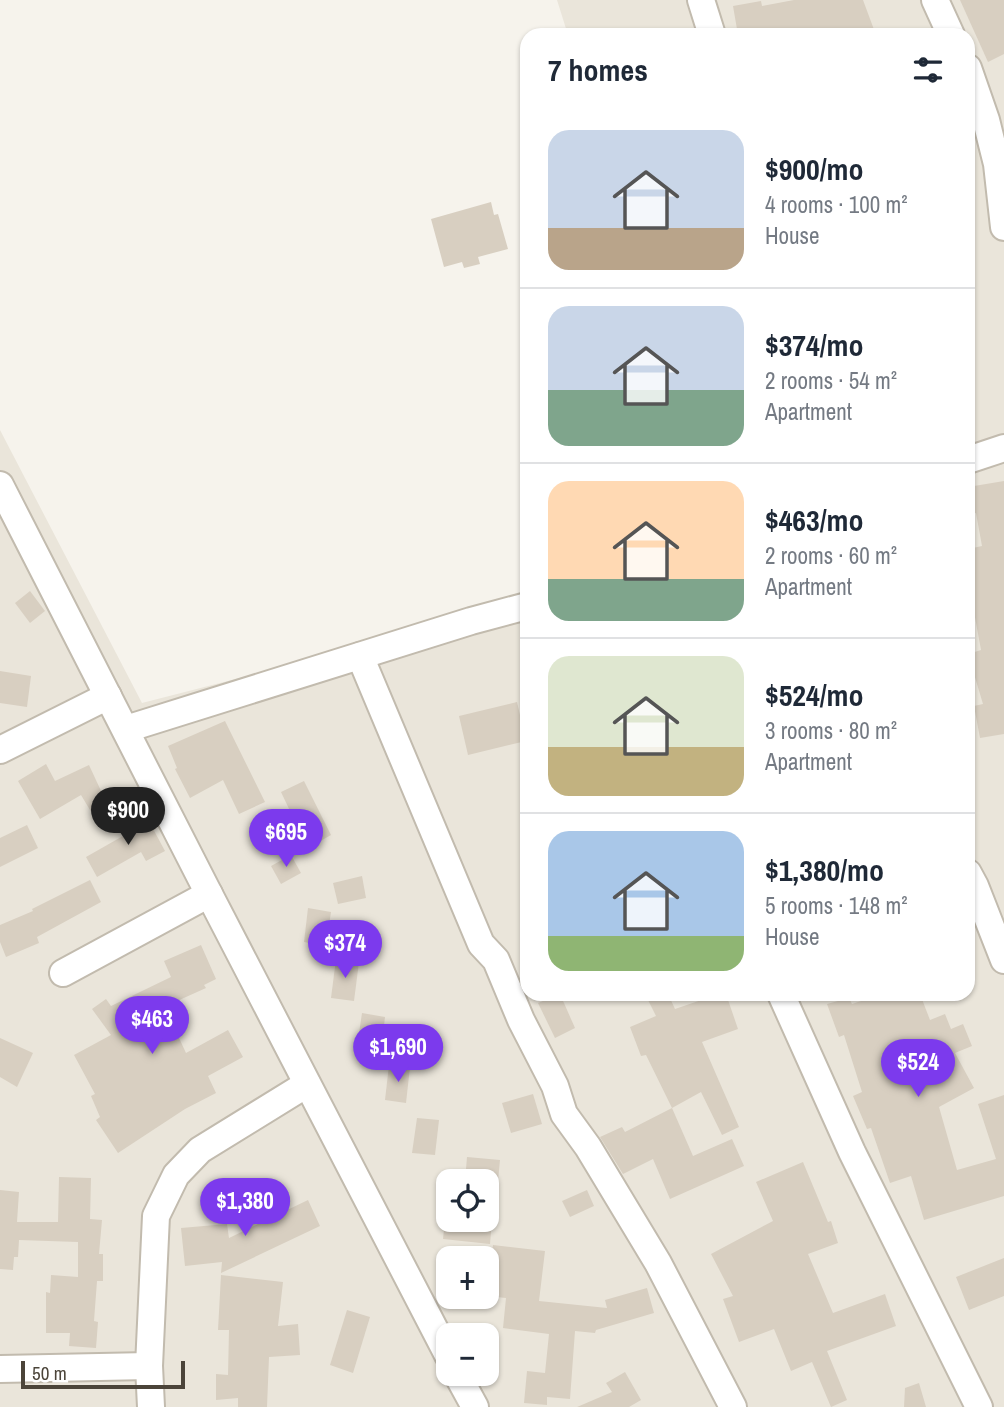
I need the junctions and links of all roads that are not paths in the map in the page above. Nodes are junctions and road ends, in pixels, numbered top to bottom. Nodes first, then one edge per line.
1 (701, 0) edge
2 (935, 0) edge
3 (710, 28) edge
4 (948, 28) edge
5 (975, 88) edge
6 (1004, 227) edge
7 (1004, 448) edge
8 (975, 458) edge
9 (0, 485) edge
10 (520, 608) edge
11 (360, 656) junction
12 (108, 696) junction
13 (126, 729) junction
14 (0, 750) edge
15 (975, 886) edge
16 (209, 894) junction
17 (1004, 960) edge
18 (63, 973) dead end
19 (784, 1001) edge
20 (307, 1084) junction
21 (436, 1332) edge
22 (149, 1366) junction
23 (0, 1369) edge
24 (463, 1386) edge
25 (473, 1406) edge
26 (151, 1407) edge
27 (733, 1407) edge
28 (979, 1407) edge

1 - 3 street
2 - 4 street
5 - 6 street
7 - 8 street
9 - 12 street
10 - 11 street
11 - 13 street
11 - 27 street
12 - 13 street
12 - 14 street
13 - 16 street
15 - 17 street
16 - 18 street
16 - 20 street
19 - 28 street
20 - 21 street
20 - 22 street
22 - 23 street
22 - 26 street
24 - 25 street

